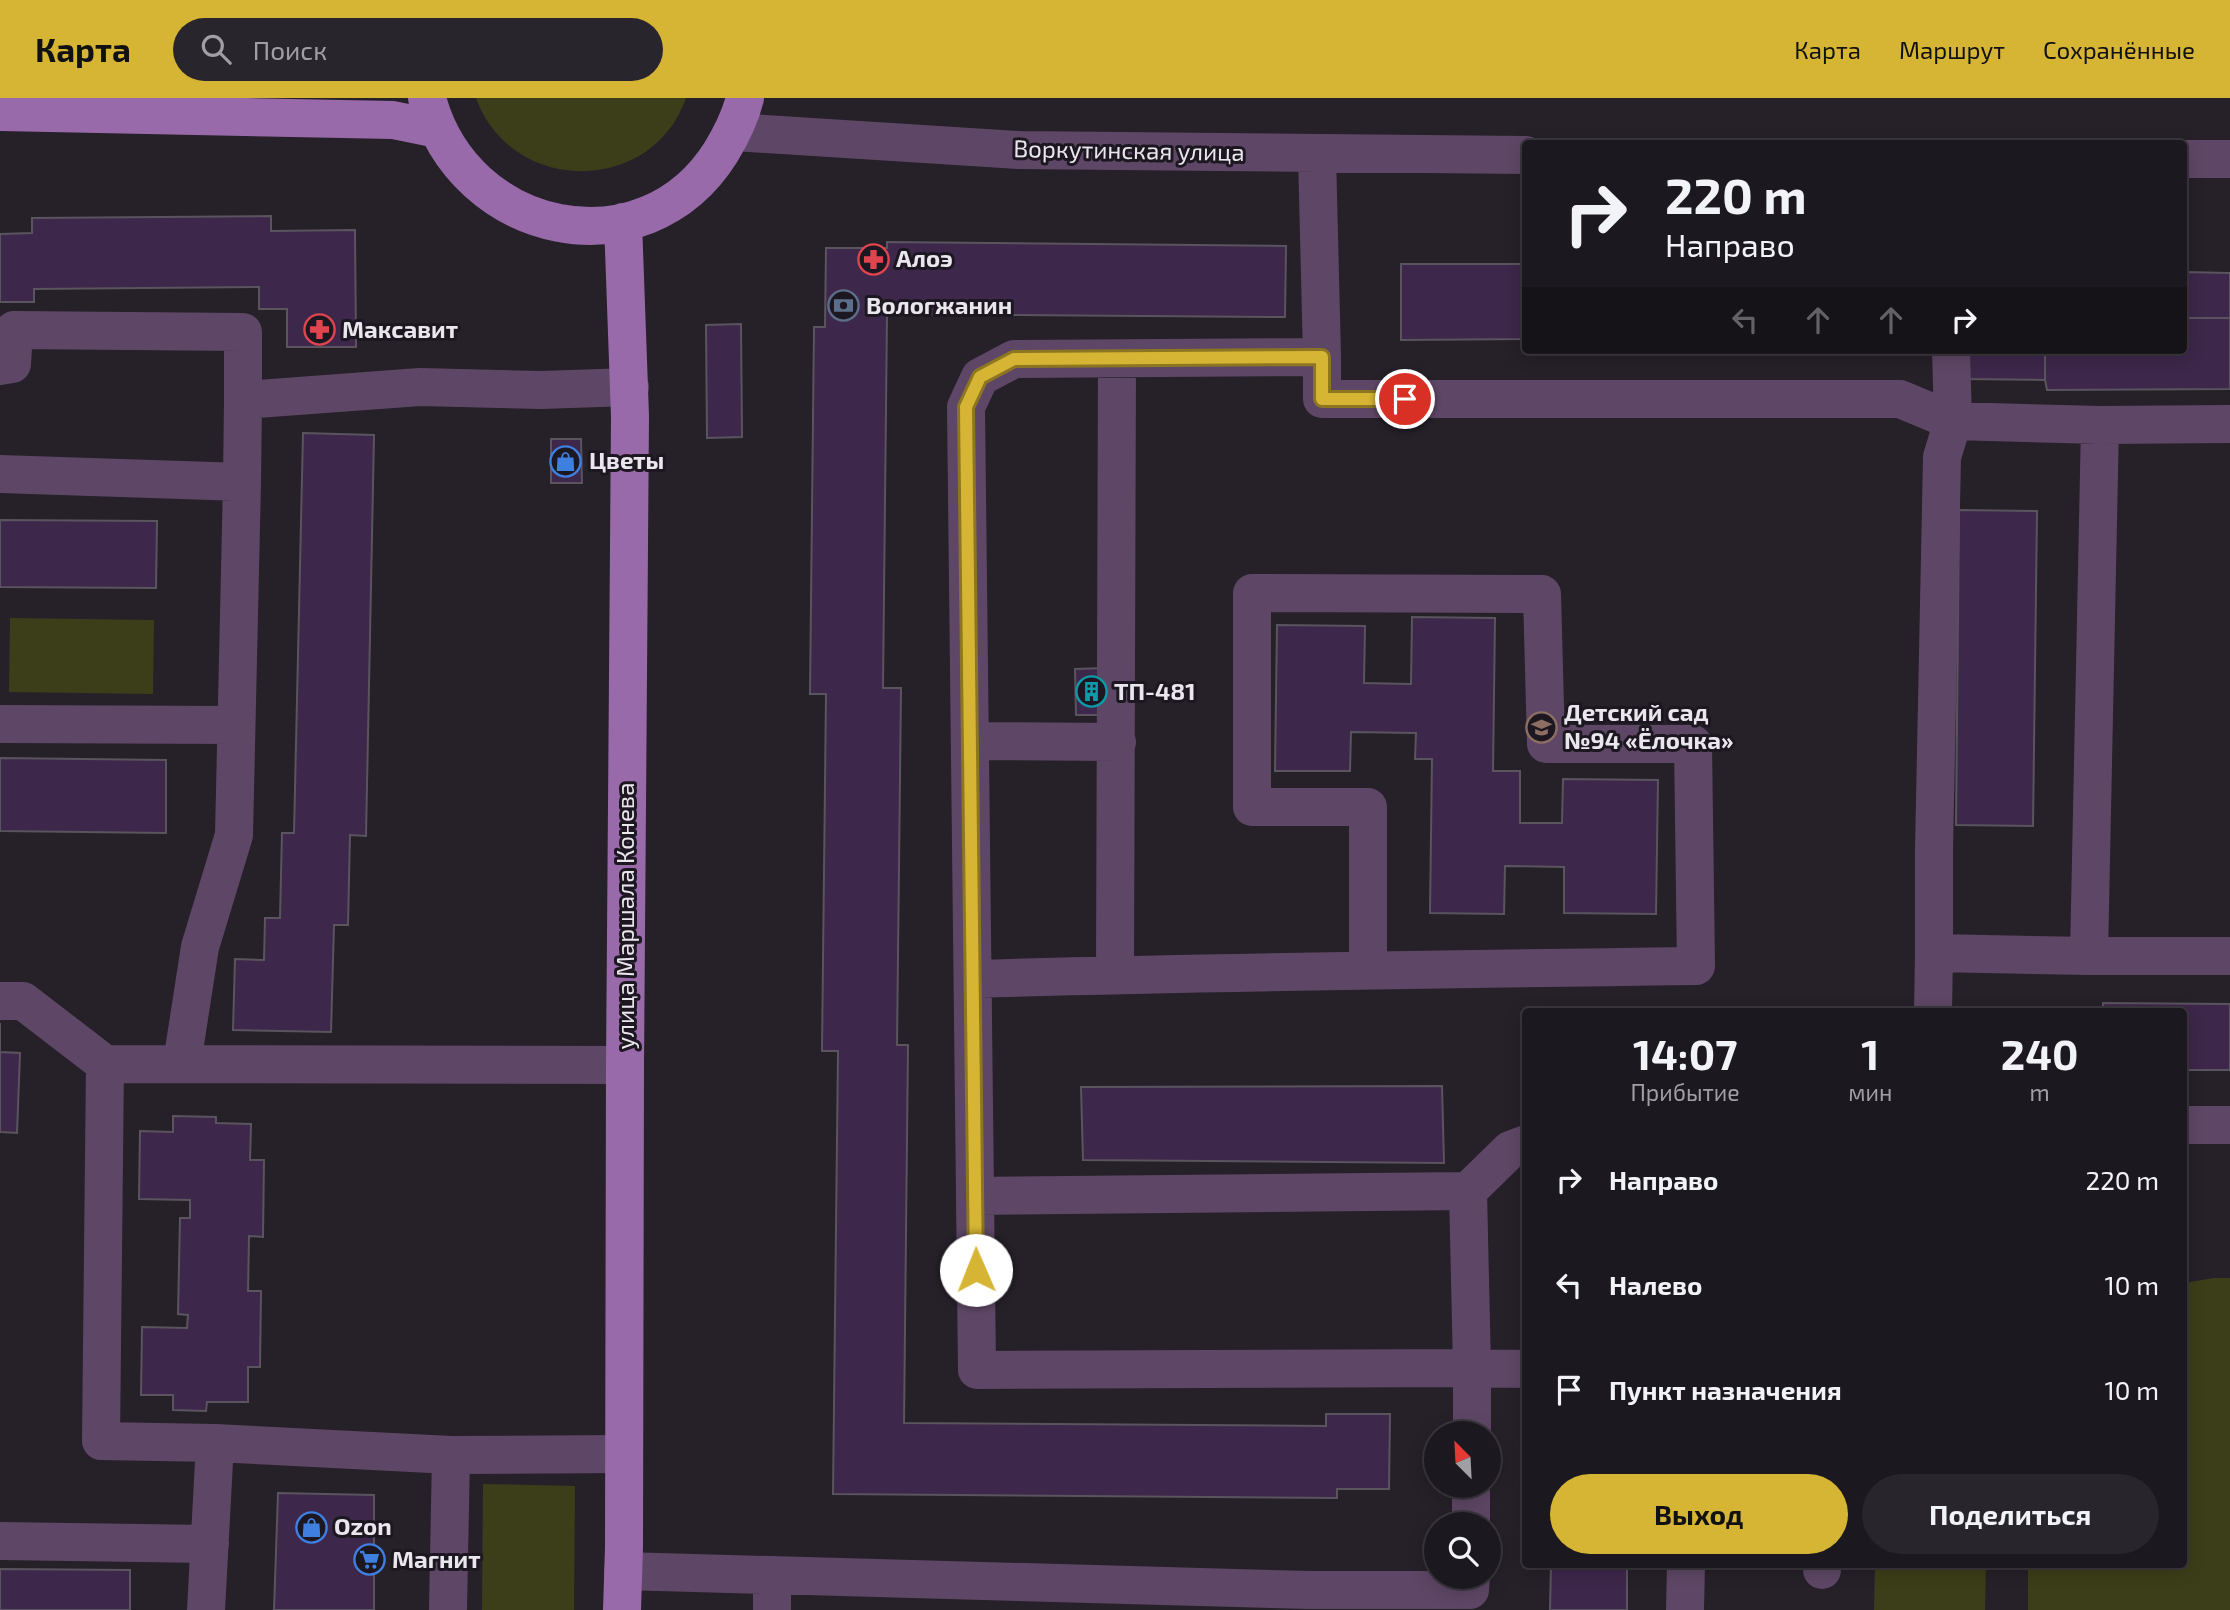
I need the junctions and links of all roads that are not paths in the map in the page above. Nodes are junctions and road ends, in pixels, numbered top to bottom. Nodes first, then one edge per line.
1 (0, 112) edge
2 (432, 113) edge
3 (739, 115) edge
4 (1317, 154) junction
5 (1522, 155) edge
6 (2187, 159) edge
7 (2230, 159) edge
8 (623, 222) junction
9 (1951, 354) edge
10 (1322, 357) junction
11 (1117, 359) junction
12 (0, 366) edge
13 (630, 387) junction
14 (243, 400) junction
15 (1953, 421) junction
16 (2230, 424) edge
17 (2100, 425) junction
18 (0, 474) edge
19 (242, 482) junction
20 (0, 724) edge
21 (236, 724) junction
22 (971, 741) junction
23 (1117, 742) junction
24 (1934, 953) junction
25 (2089, 956) junction
26 (2230, 956) edge
27 (1368, 971) junction
28 (1115, 975) junction
29 (973, 979) junction
30 (0, 1001) edge
31 (1933, 1008) edge
32 (183, 1063) junction
33 (105, 1064) junction
34 (625, 1065) junction
35 (2187, 1125) edge
36 (2230, 1125) edge
37 (1522, 1146) edge
38 (1468, 1191) junction
39 (975, 1196) junction
40 (1472, 1368) junction
41 (1522, 1368) edge
42 (1472, 1421) edge
43 (215, 1443) junction
44 (624, 1454) junction
45 (451, 1455) junction
46 (0, 1542) edge
47 (210, 1544) junction
48 (1686, 1568) edge
49 (623, 1571) junction
50 (1472, 1592) edge
51 (772, 1593) edge
52 (1310, 1600) edge
53 (206, 1610) edge
54 (448, 1610) edge
55 (622, 1610) edge
56 (1685, 1610) edge

1 - 2 main road
2 - 8 main road
3 - 4 street, Воркутинская улица
3 - 8 main road
4 - 5 street, Воркутинская улица
4 - 10 street
6 - 7 street
8 - 13 main road, улица Маршала Конева
9 - 15 street
10 - 11 street
10 - 15 street
11 - 22 street
11 - 23 street
12 - 14 street
13 - 14 street
13 - 34 main road, улица Маршала Конева
14 - 19 street
15 - 17 street
15 - 24 street
16 - 17 street
17 - 25 street
18 - 19 street
19 - 21 street
20 - 21 street
21 - 32 street
22 - 23 street
22 - 29 street
23 - 28 street
24 - 25 street
24 - 31 street
25 - 26 street
27 - 27 street
27 - 28 street
28 - 29 street
29 - 39 street
30 - 33 street
32 - 33 street
32 - 34 street
33 - 43 street
34 - 44 main road, улица Маршала Конева
35 - 36 street
37 - 38 street
38 - 39 street
38 - 40 street
39 - 40 street
40 - 41 street
40 - 42 street
43 - 45 street
43 - 47 street
44 - 45 street
44 - 49 main road, улица Маршала Конева
45 - 54 street
46 - 47 street
47 - 53 street
48 - 56 street
49 - 51 street
49 - 55 main road, улица Маршала Конева
50 - 52 street
51 - 52 street

